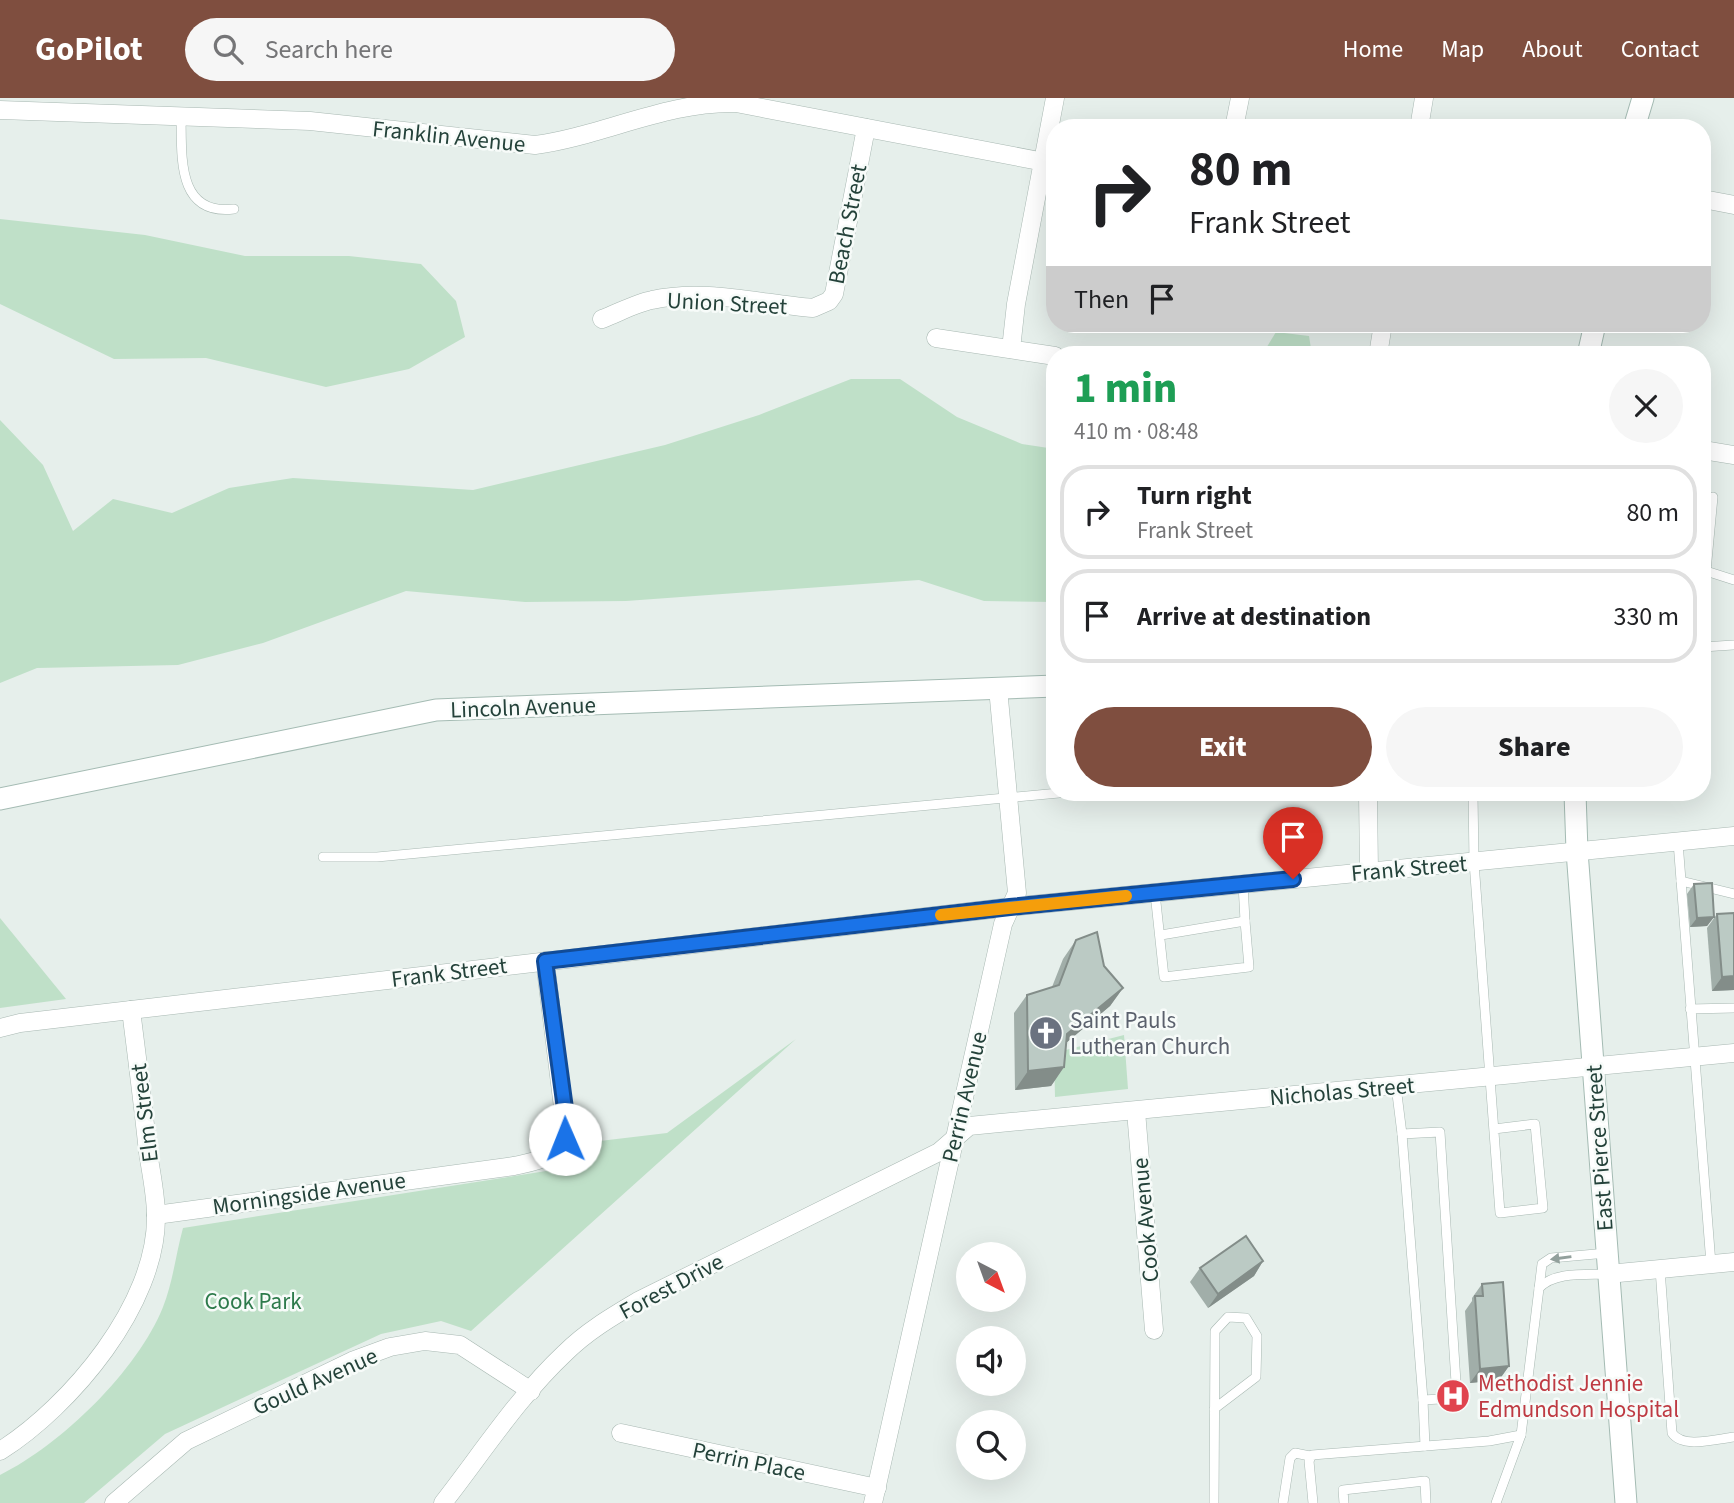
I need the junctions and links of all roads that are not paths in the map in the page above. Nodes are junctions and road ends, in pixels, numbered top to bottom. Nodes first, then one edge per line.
1 (1055, 98) edge
2 (1240, 98) edge
3 (1424, 98) edge
4 (1643, 98) edge
5 (0, 110) edge
6 (181, 116) junction
7 (1053, 119) edge
8 (1236, 119) edge
9 (1420, 119) edge
10 (1637, 119) edge
11 (866, 128) junction
12 (1046, 162) edge
13 (1046, 176) edge
14 (1711, 201) edge
15 (1734, 205) edge
16 (234, 209) dead end
17 (813, 308) joint
18 (602, 319) dead end
19 (936, 338) dead end
20 (1010, 349) junction
21 (1046, 355) edge
22 (1711, 451) edge
23 (1734, 455) edge
24 (1713, 497) dead end
25 (1711, 513) edge
26 (1711, 572) edge
27 (1734, 580) edge
28 (1733, 645) edge
29 (1711, 647) edge
30 (1046, 686) edge
31 (998, 688) junction
32 (1046, 794) edge
33 (1009, 796) junction
34 (0, 799) edge
35 (1368, 801) edge
36 (1473, 801) edge
37 (1575, 801) edge
38 (1734, 836) edge
39 (1678, 842) junction
40 (1577, 851) junction
41 (323, 857) dead end
42 (1474, 862) junction
43 (1369, 872) junction
44 (1681, 881) junction
45 (1243, 884) junction
46 (1155, 893) junction
47 (1734, 894) edge
48 (1010, 907) junction
49 (1245, 921) junction
50 (1161, 935) junction
51 (545, 961) junction
52 (1734, 1008) edge
53 (1690, 1009) junction
54 (131, 1010) junction
55 (0, 1028) edge
56 (1734, 1053) edge
57 (1694, 1057) junction
58 (1593, 1067) junction
59 (1490, 1077) junction
60 (1396, 1086) junction
61 (1136, 1111) junction
62 (1494, 1129) junction
63 (1402, 1134) junction
64 (954, 1139) junction
65 (156, 1215) junction
66 (1734, 1262) edge
67 (1608, 1264) junction
68 (1712, 1264) junction
69 (1660, 1269) junction
70 (1538, 1290) junction
71 (1154, 1330) dead end
72 (531, 1391) junction
73 (1423, 1400) junction
74 (1214, 1409) junction
75 (621, 1433) dead end
76 (1521, 1435) junction
77 (1734, 1437) edge
78 (1426, 1446) junction
79 (0, 1451) edge
80 (1310, 1457) junction
81 (875, 1496) edge
82 (114, 1503) edge
83 (443, 1503) edge
84 (1214, 1503) edge
85 (1283, 1503) edge
86 (1313, 1503) edge
87 (1344, 1503) edge
88 (1426, 1503) edge
89 (1496, 1503) edge
90 (1626, 1503) edge

1 - 7 street
2 - 8 street
3 - 9 street
4 - 10 street
5 - 6 street, Franklin Avenue
6 - 11 street, Franklin Avenue
6 - 16 lane
11 - 12 street, Franklin Avenue
11 - 17 street, Beach Street
13 - 20 street
14 - 15 street
17 - 18 street, Union Street
19 - 20 street
20 - 21 street
22 - 23 street
24 - 25 lane
26 - 27 lane
28 - 29 lane
30 - 31 street, Lincoln Avenue
31 - 33 street, Perrin Avenue
31 - 34 street, Lincoln Avenue
32 - 33 lane
33 - 41 lane
33 - 48 street, Perrin Avenue
35 - 43 street
36 - 42 lane
37 - 40 street, East Pierce Street
38 - 39 street, Frank Street
39 - 40 street, Frank Street
39 - 44 lane
40 - 42 street, Frank Street
40 - 58 street, East Pierce Street
42 - 43 street, Frank Street
42 - 59 lane
43 - 45 street, Frank Street
44 - 47 lane
44 - 53 lane
45 - 46 street, Frank Street
45 - 49 lane
46 - 48 street, Frank Street
46 - 50 lane
48 - 51 street, Frank Street
48 - 64 street, Perrin Avenue
49 - 50 lane
49 - 50 lane
51 - 54 street, Frank Street
51 - 65 street, Morningside Avenue
52 - 53 lane
53 - 57 lane
54 - 55 street, Frank Street
54 - 65 street, Elm Street
56 - 57 street, Nicholas Street
57 - 58 street, Nicholas Street
57 - 68 lane
58 - 59 street, Nicholas Street
58 - 67 street, East Pierce Street
59 - 60 street, Nicholas Street
59 - 62 lane
60 - 61 street, Nicholas Street
60 - 63 lane
61 - 64 street, Nicholas Street
61 - 71 street, Cook Avenue
62 - 62 lane
63 - 73 lane
63 - 73 lane
64 - 72 street, Forest Drive
64 - 81 street, Perrin Avenue
65 - 79 street
66 - 68 street
67 - 69 street
67 - 70 lane
67 -> 70 lane
67 - 90 street, East Pierce Street
68 - 69 street
69 - 77 lane
70 - 76 lane
72 - 82 street, Gould Avenue
72 - 83 street, Forest Drive
73 - 78 lane
74 - 74 lane
74 - 84 lane
75 - 81 street, Perrin Place
76 - 78 lane
76 - 89 lane
78 - 80 lane
80 - 85 lane
80 - 86 lane
87 - 88 lane

